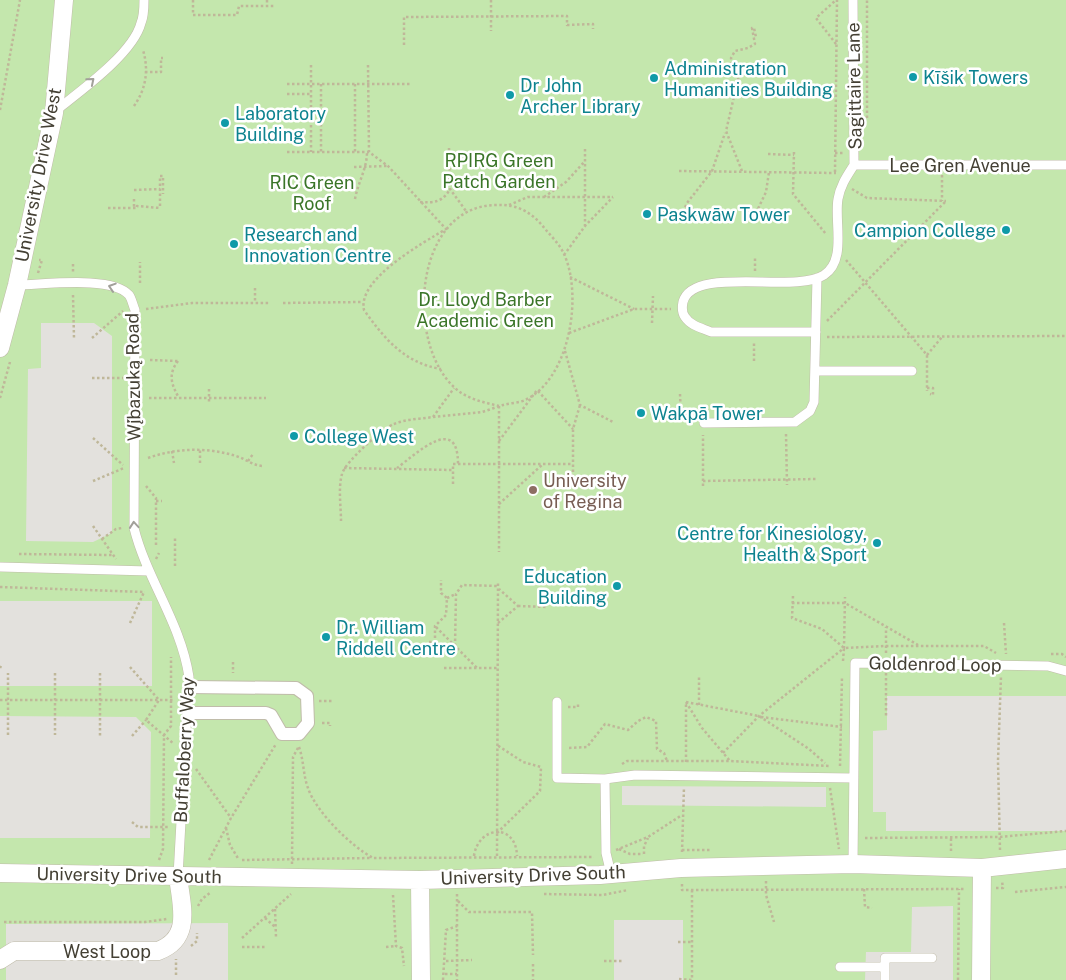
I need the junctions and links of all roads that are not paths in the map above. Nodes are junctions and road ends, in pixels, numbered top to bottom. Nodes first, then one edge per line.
1 (64, 0) edge
2 (144, 0) edge
3 (853, 0) edge
4 (54, 112) junction
5 (854, 165) junction
6 (1066, 165) edge
7 (817, 278) junction
8 (17, 285) junction
9 (815, 335) junction
10 (0, 348) edge
11 (815, 371) junction
12 (912, 371) dead end
13 (704, 423) road end
14 (0, 567) edge
15 (150, 571) junction
16 (1066, 671) edge
17 (189, 687) junction
18 (557, 702) dead end
19 (189, 707) junction
20 (853, 778) junction
21 (605, 779) junction
22 (844, 859) junction
23 (1066, 859) edge
24 (982, 868) junction
25 (0, 873) edge
26 (611, 874) junction
27 (178, 876) junction
28 (421, 887) junction
29 (932, 958) dead end
30 (0, 960) edge
31 (840, 968) dead end
32 (885, 968) junction
33 (421, 980) edge
34 (885, 980) edge
35 (981, 980) edge

1 - 4 street, University Drive West
4 -> 2 lane
3 - 5 lane, Sagittaire Lane
4 - 8 street, University Drive West
5 - 6 lane, Lee Gren Avenue
5 - 7 lane, Sagittaire Lane
7 - 9 lane
7 - 9 lane
8 - 10 street, University Drive West
15 -> 8 lane, Wį́bazuką Road
9 - 11 lane
11 - 12 lane
11 - 13 lane
14 - 15 lane
15 - 17 lane, Buffaloberry Way
16 - 20 lane, Goldenrod Loop
17 - 19 lane, Buffaloberry Way
17 - 19 street
18 - 21 lane
19 - 27 lane, Buffaloberry Way
20 - 21 lane
20 - 22 lane, Goldenrod Loop
21 - 26 lane
22 - 24 street, University Drive South
22 - 26 street, University Drive South
23 - 24 street, University Drive South
24 - 35 street
25 - 27 street, University Drive South
26 - 28 street, University Drive South
27 - 28 street, University Drive South
27 - 30 street, West Loop
28 - 33 street
29 - 32 lane
31 - 32 lane
32 - 34 lane

